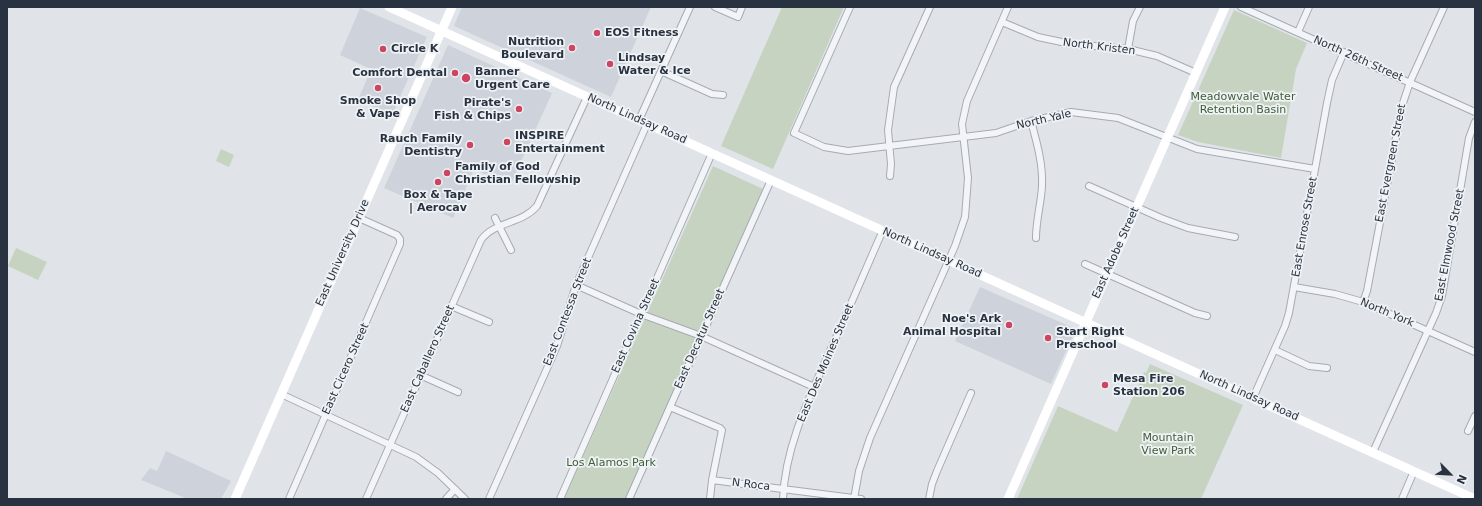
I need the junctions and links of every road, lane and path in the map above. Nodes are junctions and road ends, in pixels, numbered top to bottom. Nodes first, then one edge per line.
1 (389, 7) edge
2 (452, 7) edge
3 (690, 7) edge
4 (715, 7) edge
5 (742, 7) edge
6 (850, 7) edge
7 (930, 7) edge
8 (1008, 7) edge
9 (1140, 7) edge
10 (1225, 7) edge
11 (1241, 7) edge
12 (1309, 7) edge
13 (1444, 7) edge
14 (1002, 22) junction
15 (441, 31) junction
16 (1298, 32) junction
17 (1128, 49) junction
18 (1344, 52) junction
19 (660, 71) junction
20 (1196, 73) junction
21 (1410, 82) junction
22 (723, 95) dead end
23 (587, 96) junction
24 (1475, 112) edge
25 (1031, 121) junction
26 (643, 122) junction
27 (1475, 122) edge
28 (964, 138) junction
29 (1167, 138) junction
30 (889, 147) junction
31 (712, 153) junction
32 (1315, 169) junction
33 (890, 176) dead end
34 (771, 180) junction
35 (1089, 186) dead end
36 (1136, 207) junction
37 (359, 218) junction
38 (495, 218) dead end
39 (499, 226) junction
40 (883, 230) junction
41 (1235, 237) dead end
42 (1036, 238) dead end
43 (511, 250) dead end
44 (948, 260) junction
45 (1085, 264) dead end
46 (1107, 274) junction
47 (576, 285) junction
48 (1294, 287) junction
49 (1363, 302) junction
50 (451, 306) junction
51 (641, 314) junction
52 (1207, 316) dead end
53 (489, 322) dead end
54 (1086, 322) junction
55 (1428, 331) junction
56 (701, 336) junction
57 (1275, 350) junction
58 (1475, 352) edge
59 (1327, 368) dead end
60 (420, 375) junction
61 (814, 387) junction
62 (458, 392) dead end
63 (971, 393) dead end
64 (281, 394) junction
65 (1253, 398) junction
66 (670, 407) junction
67 (326, 414) junction
68 (1475, 416) edge
69 (1468, 431) dead end
70 (390, 444) junction
71 (1373, 452) junction
72 (1414, 471) junction
73 (712, 480) junction
74 (455, 489) junction
75 (784, 489) junction
76 (854, 498) edge
77 (235, 499) edge
78 (289, 499) edge
79 (366, 499) edge
80 (446, 499) edge
81 (465, 499) edge
82 (489, 499) edge
83 (560, 499) edge
84 (629, 499) edge
85 (710, 499) edge
86 (783, 499) edge
87 (861, 499) edge
88 (929, 499) edge
89 (1008, 499) edge
90 (1402, 499) edge
91 (1475, 499) edge

1 - 15 main road, North Lindsay Road
2 - 15 main road, East University Drive
3 - 19 street, East Contessa Street
4 - 5 street
6 - 30 street, North Yale
7 - 30 street
8 - 14 street
9 - 17 street
10 - 20 main road, East Adobe Street
11 - 16 street, North 26th Street
12 - 16 street
13 - 21 street, East Evergreen Street
14 - 17 street, North Kristen
14 - 28 street
15 - 23 main road, North Lindsay Road
15 - 37 main road, East University Drive
16 - 18 street, North 26th Street
17 - 20 street, North Kristen
18 - 21 street, North 26th Street
18 - 32 street, East Enrose Street
19 - 22 street
19 - 26 street, East Contessa Street
20 - 29 main road, East Adobe Street
21 - 24 street, North 26th Street
21 - 49 street, East Evergreen Street
23 - 26 main road, North Lindsay Road
23 - 39 street, East Caballero Street
25 - 28 street, North Yale
25 - 29 street, North Yale
25 - 42 street
26 - 31 main road, North Lindsay Road
26 - 47 street, East Contessa Street
27 - 55 street, East Elmwood Street
28 - 30 street, North Yale
28 - 44 street
29 - 32 street, North Yale
29 - 36 main road, East Adobe Street
30 - 33 street
31 - 34 main road, North Lindsay Road
31 - 51 street, East Covina Street
32 - 48 street, East Enrose Street
34 - 40 main road, North Lindsay Road
34 - 56 street, East Decatur Street
35 - 36 street
36 - 41 street
36 - 46 main road, East Adobe Street
37 - 64 main road, East University Drive
37 - 67 street, East Cicero Street
38 - 39 street
39 - 43 street
39 - 50 street, East Caballero Street
40 - 44 main road, North Lindsay Road
40 - 61 street, East Des Moines Street
44 - 54 main road, North Lindsay Road
44 - 76 street
45 - 46 street
46 - 52 street
46 - 54 main road, East Adobe Street
47 - 51 street
47 - 82 street, East Contessa Street
48 - 49 street, North York
48 - 57 street, East Enrose Street
49 - 55 street, North York
50 - 53 street
50 - 60 street, East Caballero Street
51 - 56 street
51 - 83 street, East Covina Street
54 - 65 main road, North Lindsay Road
54 - 89 main road, East Adobe Street
55 - 58 street, North York
55 - 71 street, East Elmwood Street
56 - 61 street
56 - 66 street, East Decatur Street
57 - 59 street
57 - 65 street, East Enrose Street
60 - 62 street
60 - 70 street, East Caballero Street
61 - 75 street, East Des Moines Street
63 - 88 street
64 - 67 street
64 - 77 main road, East University Drive
65 - 71 main road, North Lindsay Road
66 - 73 street
66 - 84 street, East Decatur Street
67 - 70 street
67 - 78 street, East Cicero Street
68 - 69 street
70 - 74 street
70 - 79 street, East Caballero Street
71 - 72 main road, North Lindsay Road
72 - 90 street
72 - 91 main road, North Lindsay Road
73 - 75 street, N Roca
73 - 85 street
74 - 80 street
74 - 81 street
75 - 76 street, N Roca
75 - 86 street, East Des Moines Street
76 - 87 street, N Roca

